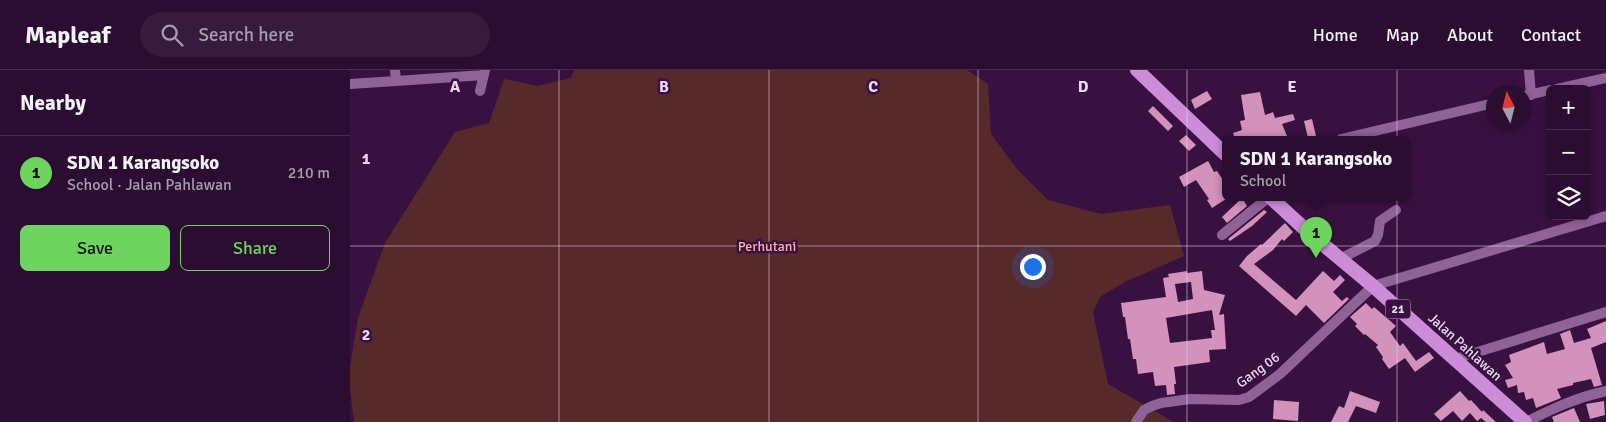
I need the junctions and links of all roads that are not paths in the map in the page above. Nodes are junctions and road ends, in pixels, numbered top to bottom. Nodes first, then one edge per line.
1 (395, 70) edge
2 (1136, 70) edge
3 (1529, 70) edge
4 (485, 72) edge
5 (1606, 78) edge
6 (396, 81) junction
7 (350, 84) edge
8 (1528, 85) edge
9 (1575, 85) edge
10 (480, 91) dead end
11 (1546, 91) edge
12 (1531, 94) edge
13 (1486, 105) edge
14 (1354, 136) edge
15 (1222, 151) edge
16 (1265, 201) edge
17 (1274, 201) edge
18 (1396, 210) dead end
19 (1606, 216) edge
20 (1222, 234) dead end
21 (1340, 259) junction
22 (1373, 286) junction
23 (1606, 312) edge
24 (1455, 359) junction
25 (1606, 391) edge
26 (1136, 422) edge
27 (1525, 422) edge

1 - 6 street
2 - 15 highway
3 - 8 street
4 - 6 street
4 - 10 street
5 - 9 street
6 - 7 street
11 - 12 street
13 - 14 street
16 - 20 street
17 - 21 highway, Jalan Pahlawan / 21
18 - 21 street
19 - 22 street
21 - 22 highway, Jalan Pahlawan / 21
22 - 24 highway, Jalan Pahlawan / 21
22 - 26 street, Gang 06
23 - 24 street
24 - 27 highway, Jalan Pahlawan / 21
25 - 27 street

